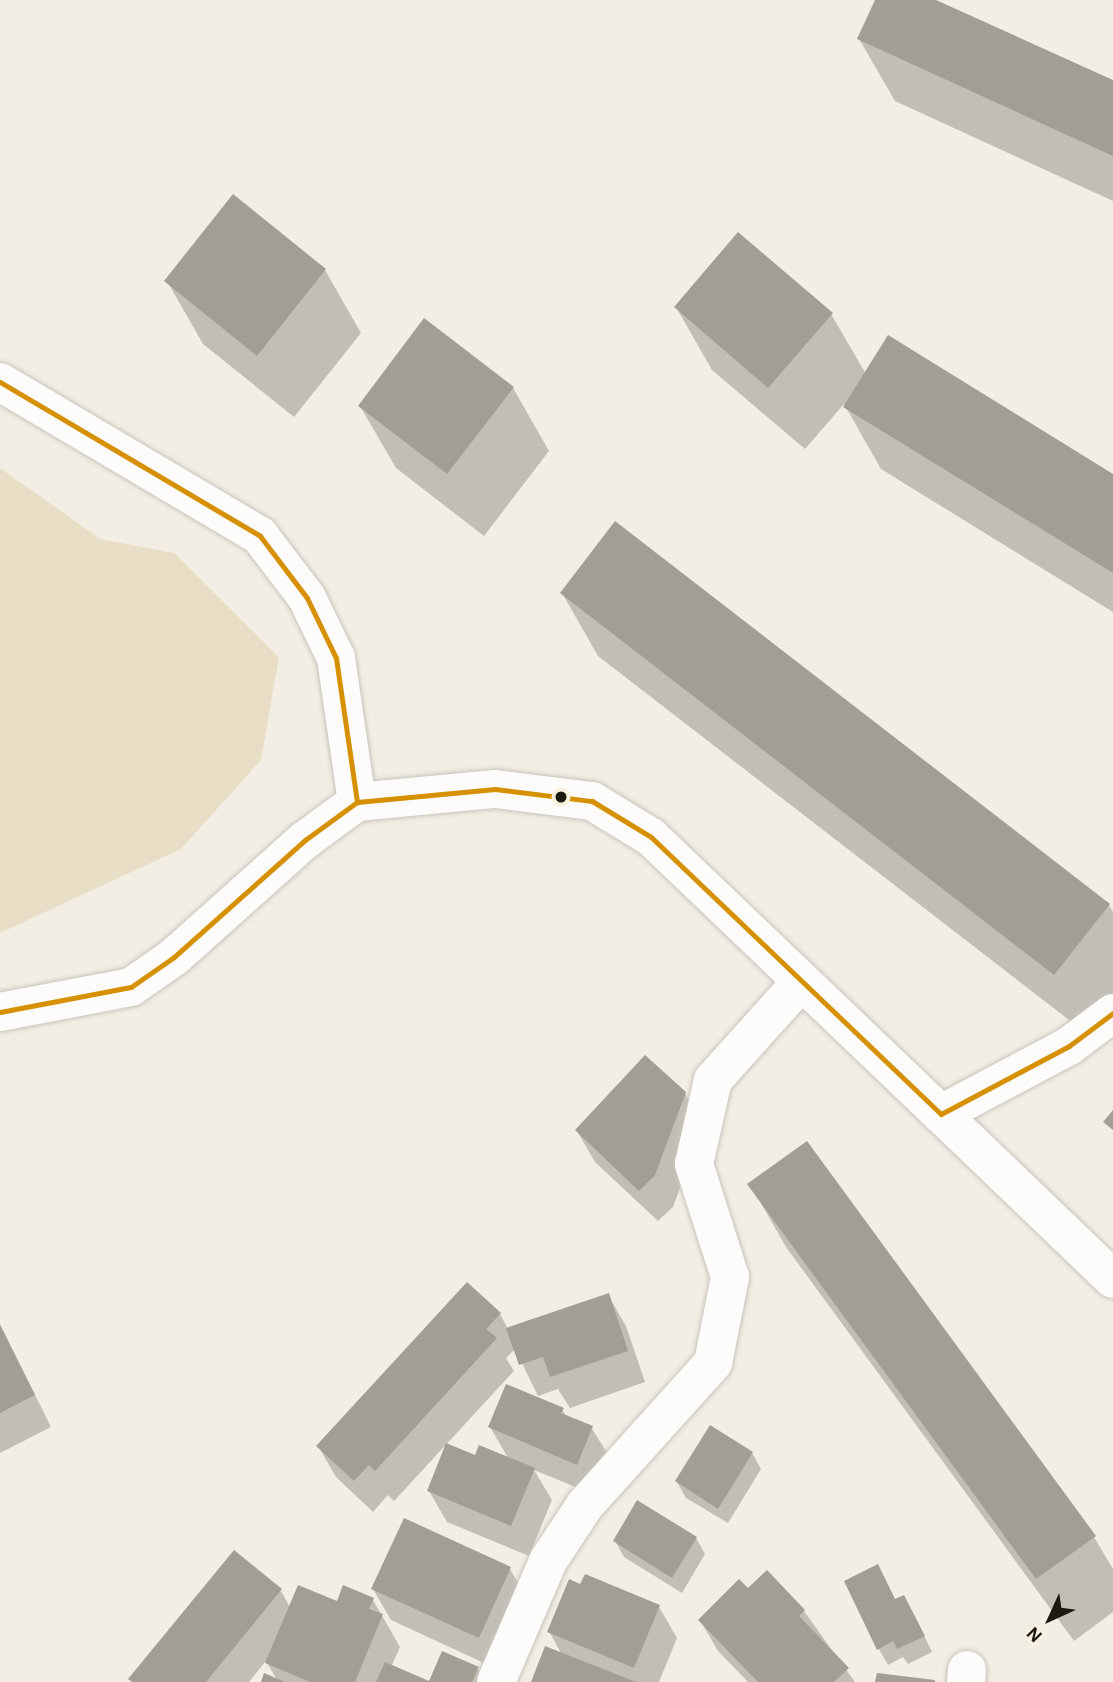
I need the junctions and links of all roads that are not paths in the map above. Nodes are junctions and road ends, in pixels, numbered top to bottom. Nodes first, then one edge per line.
1 (0, 382) edge
2 (356, 802) junction
3 (801, 982) junction
4 (0, 1012) edge
5 (1113, 1013) edge
6 (942, 1114) junction
7 (1113, 1279) edge
8 (496, 1682) edge

1 - 2 street
2 - 3 street
2 - 4 street
3 - 6 street
3 - 8 street
5 - 6 street
6 - 7 street

